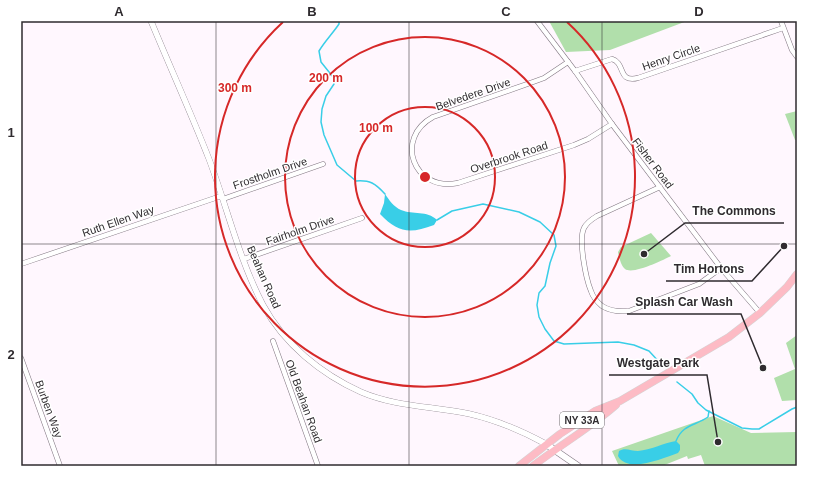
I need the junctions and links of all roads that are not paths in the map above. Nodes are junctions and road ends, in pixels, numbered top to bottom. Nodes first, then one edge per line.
1 (151, 21) edge
2 (537, 21) edge
3 (781, 21) edge
4 (783, 28) junction
5 (797, 57) edge
6 (568, 62) junction
7 (575, 71) junction
8 (612, 124) junction
9 (323, 164) dead end
10 (415, 164) joint
11 (660, 187) junction
12 (222, 197) junction
13 (362, 218) dead end
14 (244, 259) junction
15 (21, 264) edge
16 (721, 268) junction
17 (797, 274) edge
18 (760, 313) junction
19 (273, 341) dead end
20 (21, 358) edge
21 (620, 401) junction
22 (546, 444) junction
23 (554, 449) junction
24 (60, 466) edge
25 (318, 466) edge
26 (519, 466) edge
27 (533, 466) edge
28 (578, 466) edge

1 - 12 street, Beahan Road
2 - 6 street, Fisher Road
3 - 4 street
4 - 5 street
4 - 7 street, Henry Circle
6 - 7 street, Fisher Road
6 - 10 street, Belvedere Drive
7 - 8 street, Fisher Road
8 - 10 street, Overbrook Road
8 - 11 street, Fisher Road
9 - 12 street, Frostholm Drive
11 - 16 street, Fisher Road
11 - 16 street
12 - 14 street, Beahan Road
12 - 15 street, Ruth Ellen Way
13 - 14 street, Fairholm Drive
14 - 22 street, Beahan Road
16 - 18 street, Fisher Road
17 - 18 main road, NY 33A
18 - 21 main road, NY 33A
19 - 25 street, Old Beahan Road
20 - 24 street, Burben Way
21 - 22 main road, NY 33A
21 - 23 main road, NY 33A
22 - 23 main road
22 - 26 main road, NY 33A
23 - 27 main road, NY 33A
23 - 28 main road

